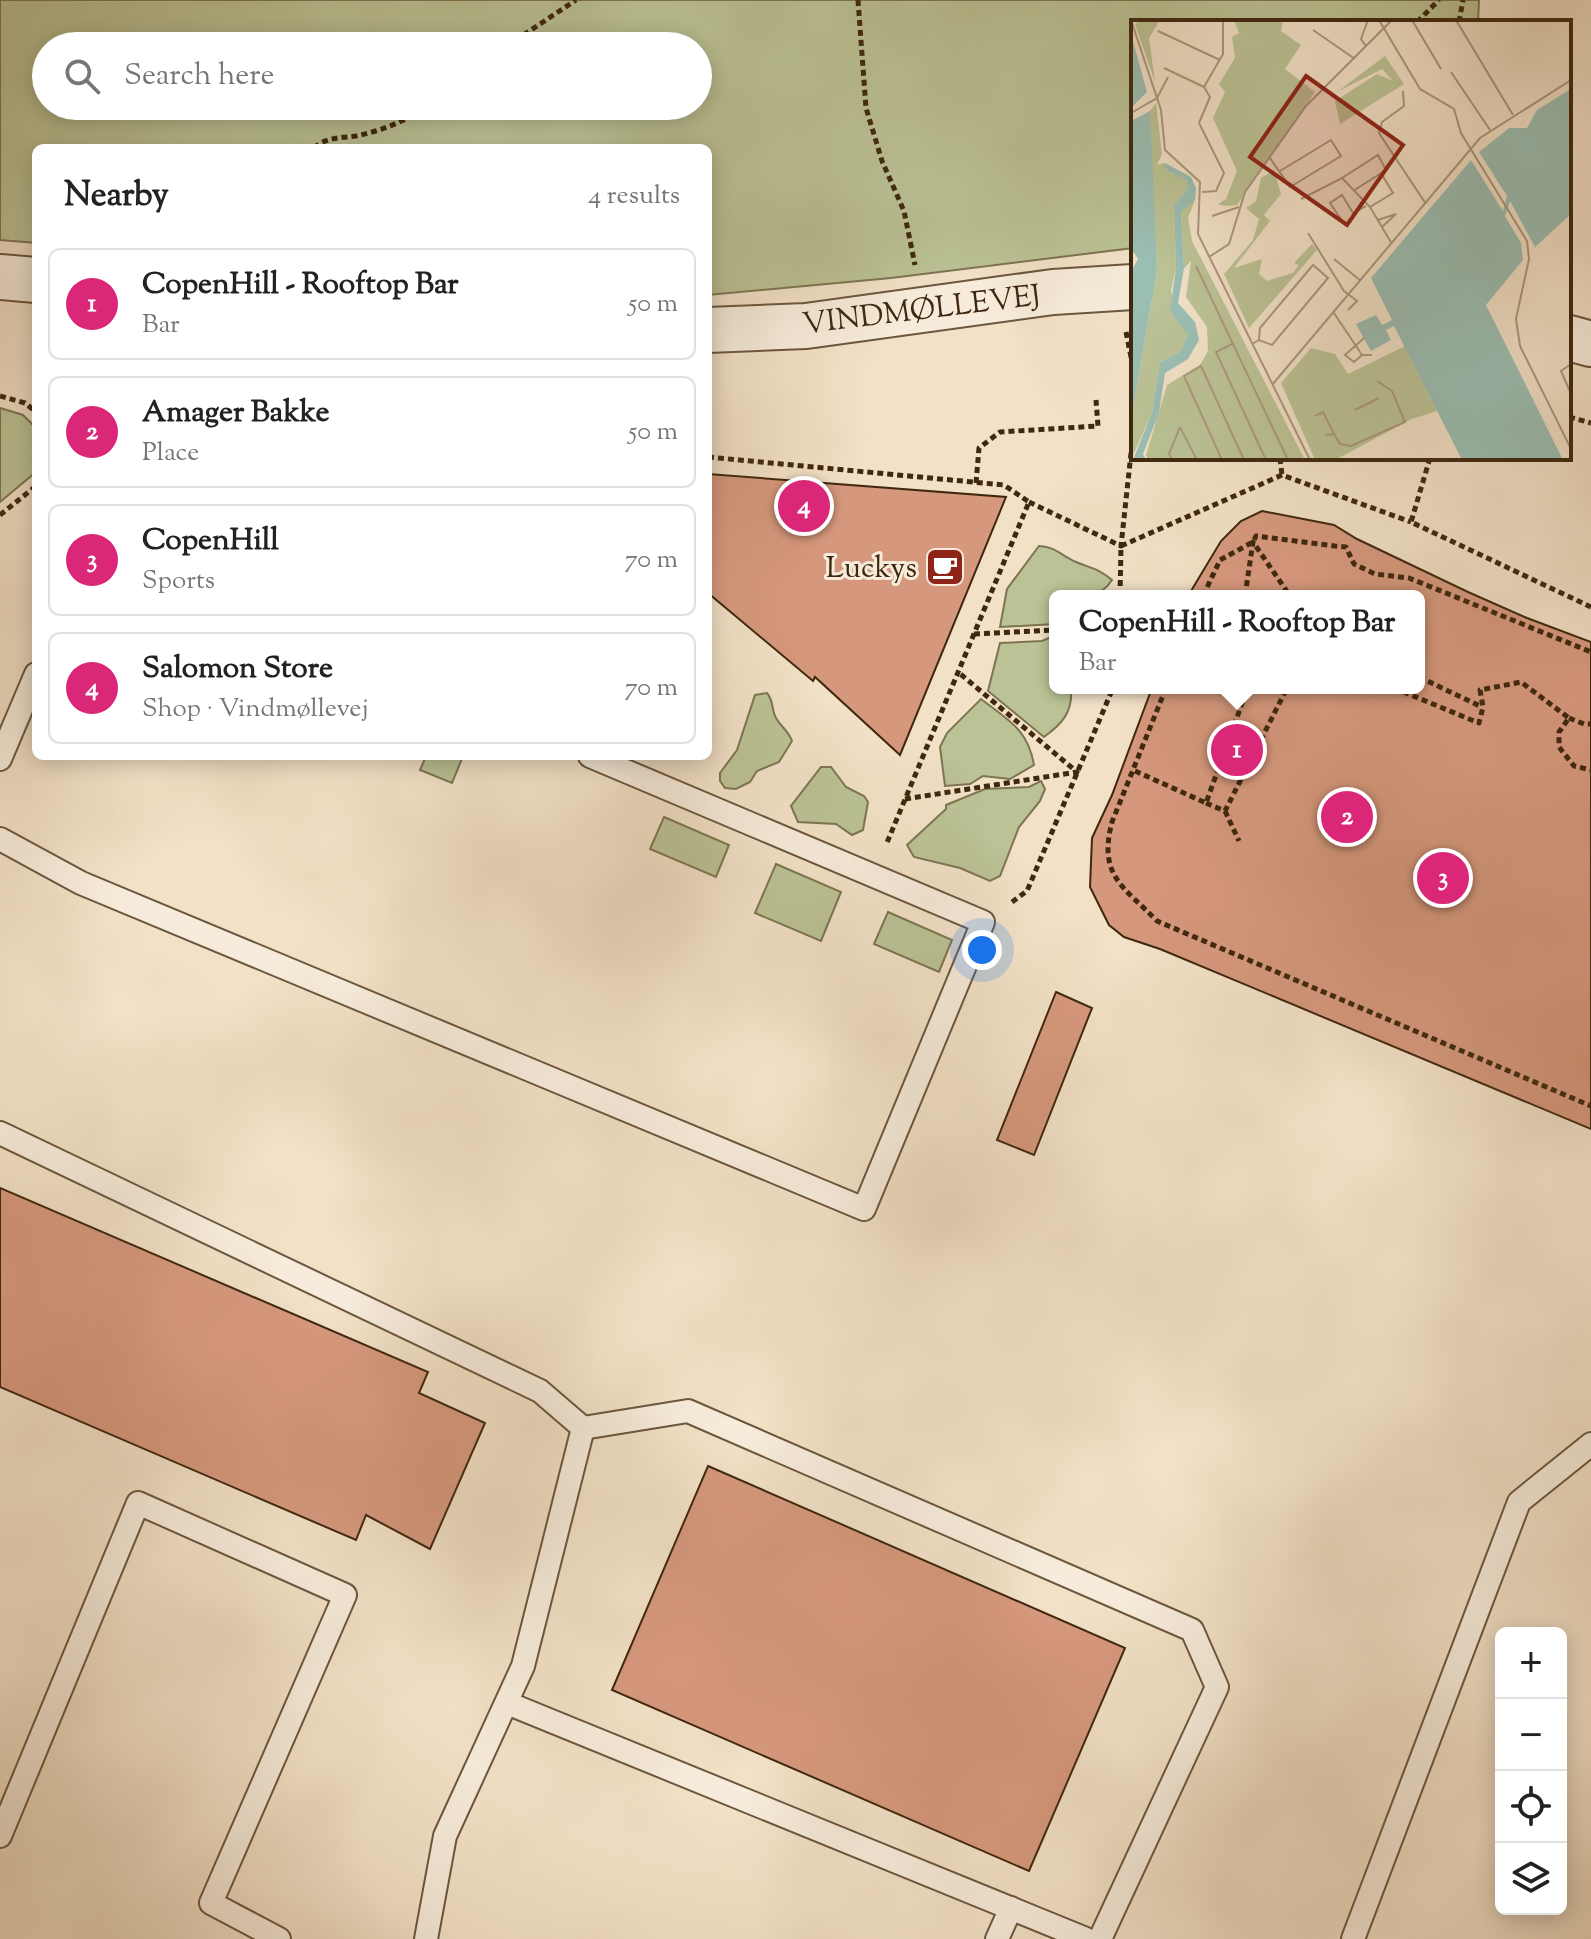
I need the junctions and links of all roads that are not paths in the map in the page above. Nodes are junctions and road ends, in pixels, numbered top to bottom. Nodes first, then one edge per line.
1 (0, 277) edge
2 (32, 280) edge
3 (1131, 287) edge
4 (712, 330) edge
5 (1571, 339) edge
6 (1591, 344) edge
7 (32, 683) edge
8 (0, 759) edge
9 (599, 760) edge
10 (0, 839) edge
11 (0, 1133) edge
12 (583, 1428) junction
13 (1591, 1444) edge
14 (507, 1703) junction
15 (0, 1836) edge
16 (1011, 1908) junction
17 (279, 1939) edge
18 (426, 1939) edge
19 (997, 1939) edge
20 (1086, 1939) edge
21 (1100, 1939) edge
22 (1353, 1939) edge

1 - 2 street
3 - 4 street, VINDMØLLEVEJ
5 - 6 street
7 - 8 lane
9 - 10 lane
11 - 12 lane
12 - 14 lane
12 - 21 lane
13 - 22 lane
14 - 16 lane
14 - 18 lane
15 - 17 lane
16 - 19 lane
16 - 20 lane

